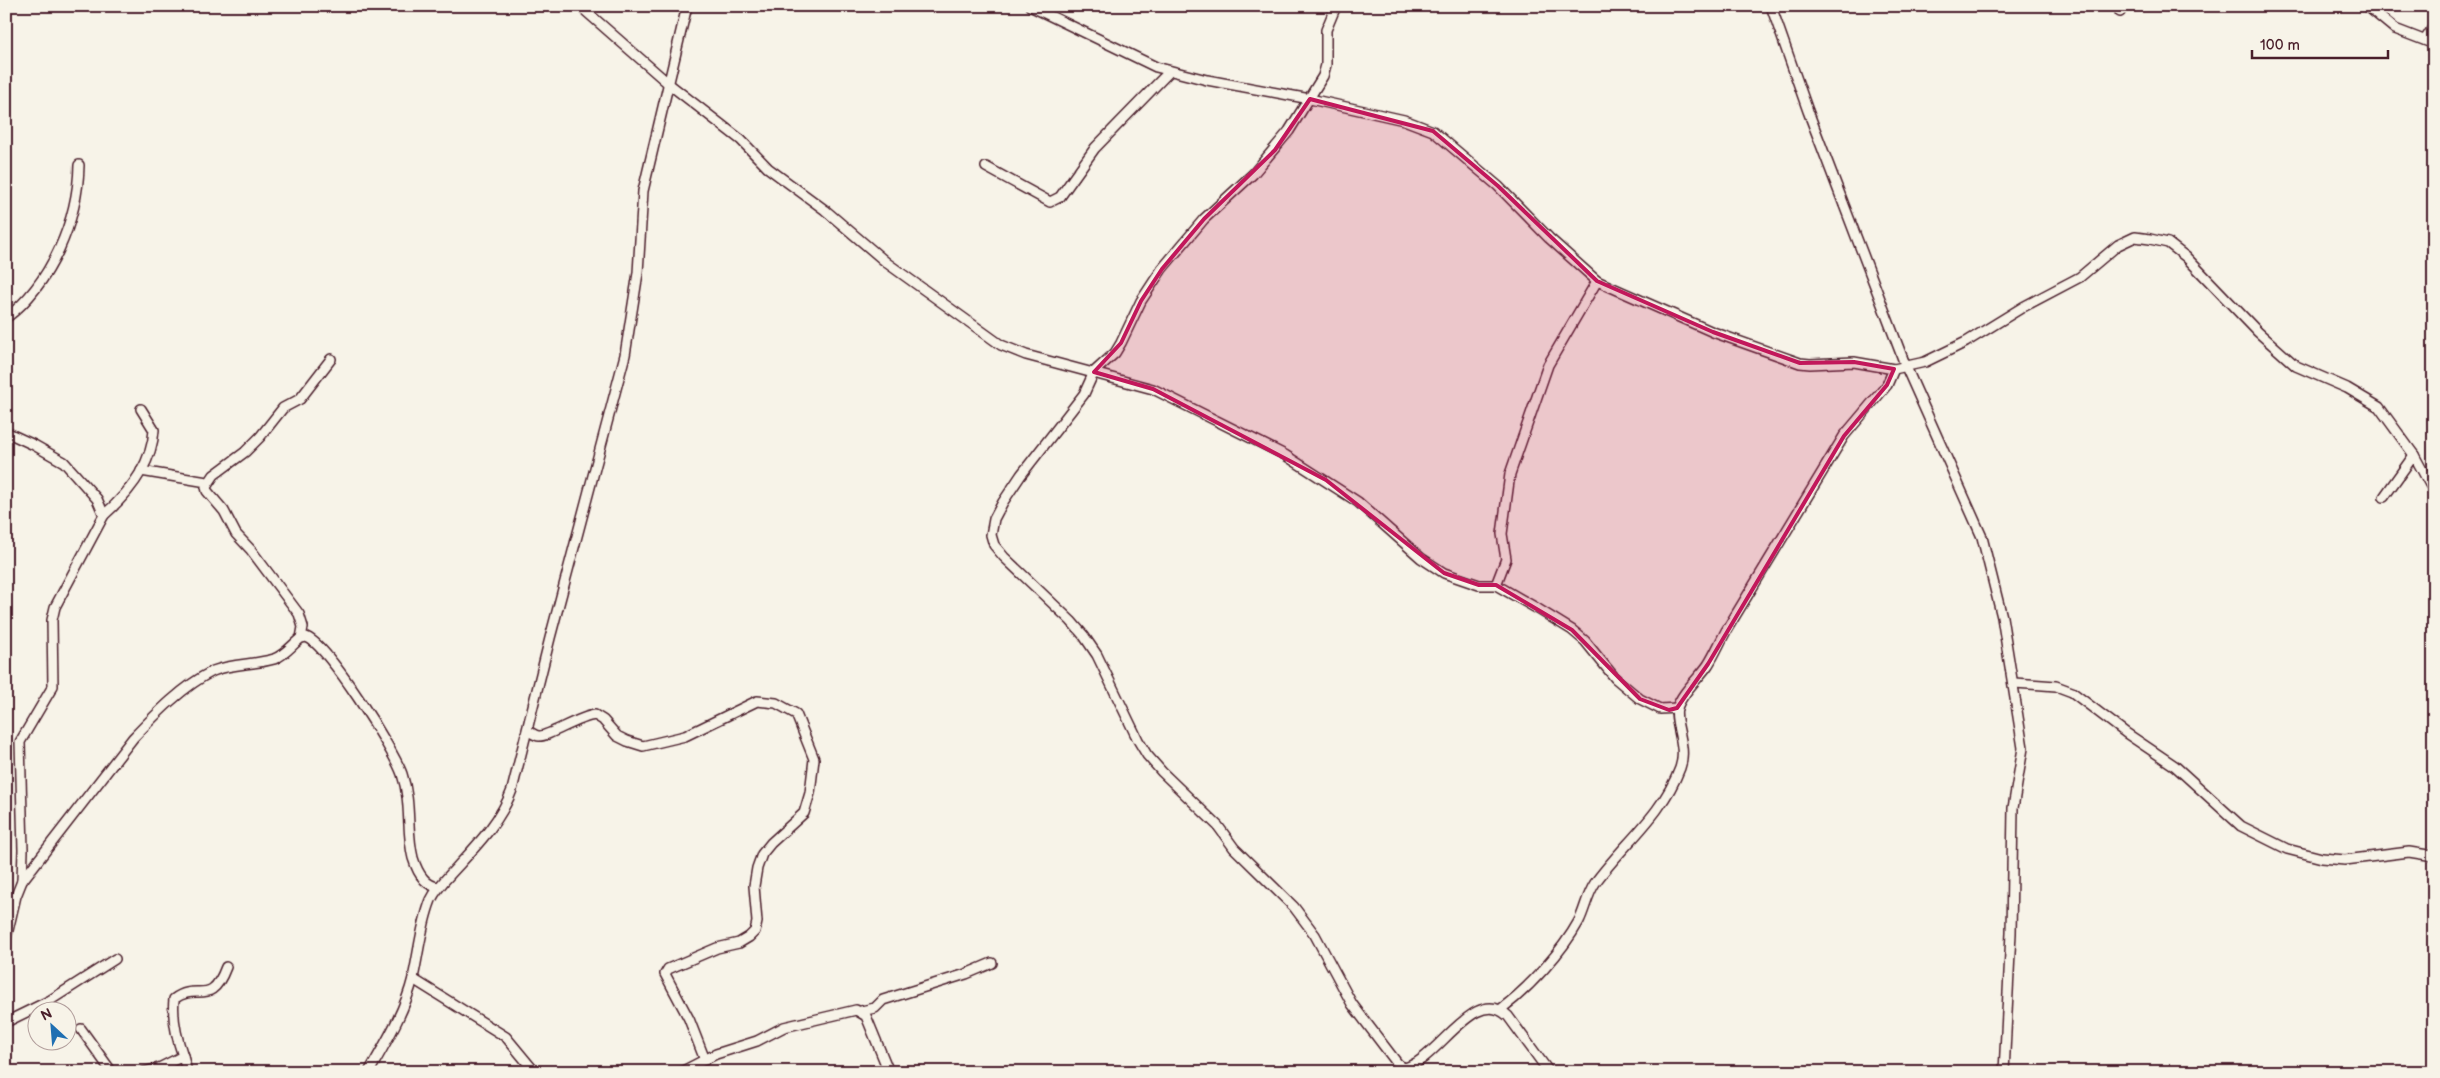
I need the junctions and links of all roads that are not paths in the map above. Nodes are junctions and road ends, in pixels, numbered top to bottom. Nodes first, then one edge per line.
1 (580, 6) edge
2 (687, 6) edge
3 (1030, 6) edge
4 (1336, 6) edge
5 (1771, 6) edge
6 (2367, 6) edge
7 (2434, 26) edge
8 (2429, 42) edge
9 (1170, 71) junction
10 (669, 84) junction
11 (1310, 99) junction
12 (79, 165) dead end
13 (986, 167) dead end
14 (1597, 281) junction
15 (6, 318) edge
16 (332, 359) dead end
17 (1906, 367) junction
18 (1894, 369) junction
19 (1094, 372) junction
20 (141, 409) dead end
21 (6, 432) edge
22 (2414, 455) junction
23 (141, 471) junction
24 (208, 482) junction
25 (2434, 492) edge
26 (2384, 497) dead end
27 (104, 515) junction
28 (1496, 585) junction
29 (301, 638) junction
30 (2014, 683) junction
31 (1677, 708) junction
32 (528, 731) junction
33 (2434, 856) edge
34 (22, 881) junction
35 (439, 887) junction
36 (6, 939) edge
37 (115, 959) dead end
38 (992, 963) dead end
39 (226, 967) dead end
40 (413, 979) junction
41 (861, 1011) junction
42 (1505, 1013) junction
43 (6, 1022) edge
44 (81, 1028) dead end
45 (183, 1056) junction
46 (705, 1060) junction
47 (109, 1070) edge
48 (1401, 1070) edge
49 (144, 1072) edge
50 (186, 1072) edge
51 (369, 1072) edge
52 (535, 1072) edge
53 (681, 1072) edge
54 (889, 1072) edge
55 (1549, 1072) edge
56 (2004, 1072) edge

1 - 10 street
2 - 10 street
3 - 9 street
4 - 11 street
5 - 17 street
6 - 8 street
7 - 8 street
9 - 11 street
9 - 13 street
10 - 19 street
10 - 32 street
11 - 14 street
11 - 19 street
12 - 15 street
14 - 18 street
14 - 28 street
16 - 24 street
17 - 18 street
17 - 22 street
17 - 30 street
18 - 31 street
19 - 28 street
19 - 48 street
20 - 23 street
21 - 27 street
22 - 25 street
22 - 26 street
23 - 24 street
23 - 27 street
24 - 29 street
27 - 34 street
28 - 31 street
29 - 34 street
29 - 35 street
30 - 33 street
30 - 56 street
31 - 42 street
32 - 35 street
32 - 46 street
34 - 36 street
35 - 40 street
37 - 43 street
38 - 41 street
39 - 45 street
40 - 51 street
40 - 52 street
41 - 46 street
41 - 54 street
42 - 48 street
42 - 55 street
44 - 47 street
45 - 49 street
45 - 50 street
46 - 53 street

